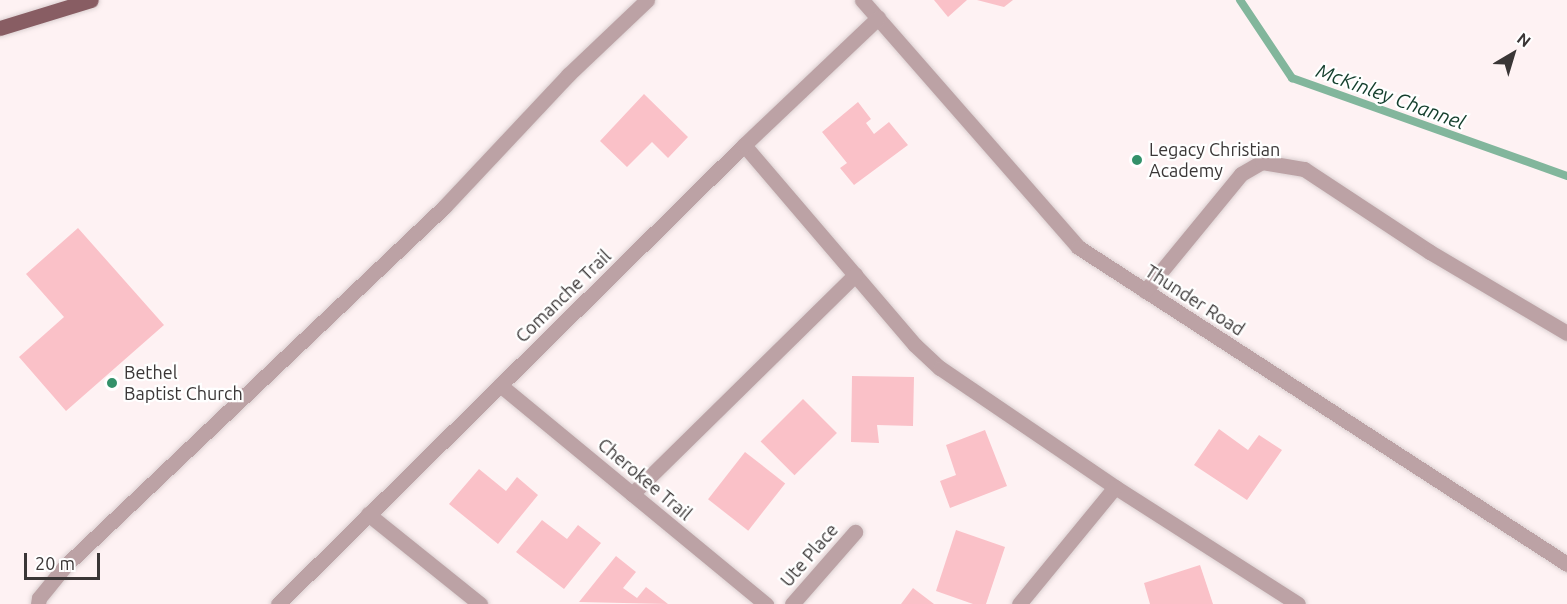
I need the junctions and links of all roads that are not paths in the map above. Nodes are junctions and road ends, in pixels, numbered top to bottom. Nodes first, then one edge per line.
1 (92, 0) edge
2 (646, 0) edge
3 (862, 0) edge
4 (878, 18) junction
5 (0, 28) edge
6 (744, 145) junction
7 (855, 275) junction
8 (1145, 291) junction
9 (1567, 333) edge
10 (500, 385) junction
11 (1115, 488) junction
12 (632, 494) junction
13 (368, 514) junction
14 (855, 532) dead end
15 (1567, 564) edge
16 (38, 604) edge
17 (278, 604) edge
18 (480, 604) edge
19 (765, 604) edge
20 (792, 604) edge
21 (1019, 604) edge
22 (1298, 604) edge

1 - 5 main road
2 - 16 street
3 - 4 street, Thunder Road
4 - 6 street, Comanche Trail
4 - 8 street, Thunder Road
6 - 7 street
6 - 10 street, Comanche Trail
7 - 11 street
7 - 12 street
8 - 9 street
8 - 15 street, Thunder Road
10 - 12 street, Cherokee Trail
10 - 13 street, Comanche Trail
11 - 21 street
11 - 22 street
12 - 19 street, Cherokee Trail
13 - 17 street, Comanche Trail
13 - 18 street
14 - 20 street, Ute Place

